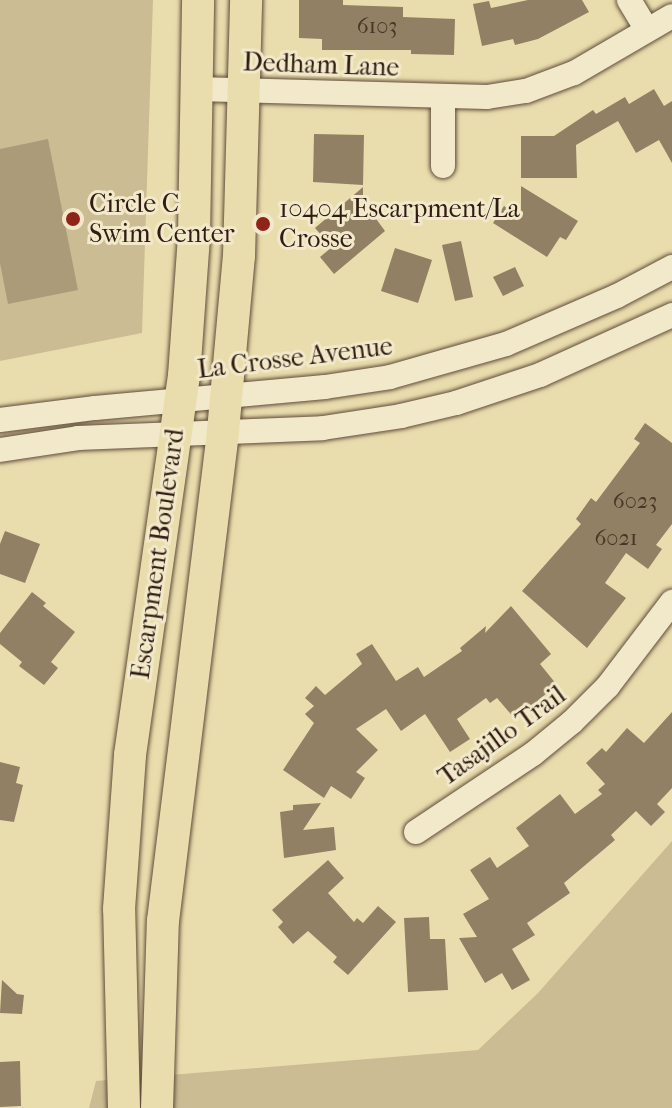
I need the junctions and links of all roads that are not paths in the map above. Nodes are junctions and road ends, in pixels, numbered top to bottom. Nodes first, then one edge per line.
1 (198, 0) edge
2 (246, 0) edge
3 (629, 0) edge
4 (672, 16) edge
5 (647, 30) junction
6 (197, 89) junction
7 (246, 92) junction
8 (443, 96) junction
9 (443, 166) dead end
10 (672, 267) edge
11 (672, 315) edge
12 (227, 396) junction
13 (180, 399) junction
14 (0, 420) edge
15 (223, 431) junction
16 (175, 434) junction
17 (0, 450) edge
18 (672, 602) edge
19 (416, 832) dead end
20 (124, 1108) edge
21 (157, 1108) edge

1 - 6 main road, Escarpment Boulevard
2 - 7 main road, Escarpment Boulevard
3 - 5 street
4 - 5 street, Dedham Lane
5 - 8 street, Dedham Lane
6 - 7 street, Dedham Lane
6 - 13 main road, Escarpment Boulevard
7 - 8 street, Dedham Lane
7 - 12 main road, Escarpment Boulevard
8 - 9 street
10 - 12 street, La Crosse Avenue
11 - 15 street
12 - 13 street, La Crosse Avenue
12 - 15 main road, Escarpment Boulevard
13 - 14 street, La Crosse Avenue
13 - 16 main road, Escarpment Boulevard
15 - 16 street
15 - 21 main road, Escarpment Boulevard
16 - 17 street
16 - 20 main road, Escarpment Boulevard
18 - 19 street, Tasajillo Trail

